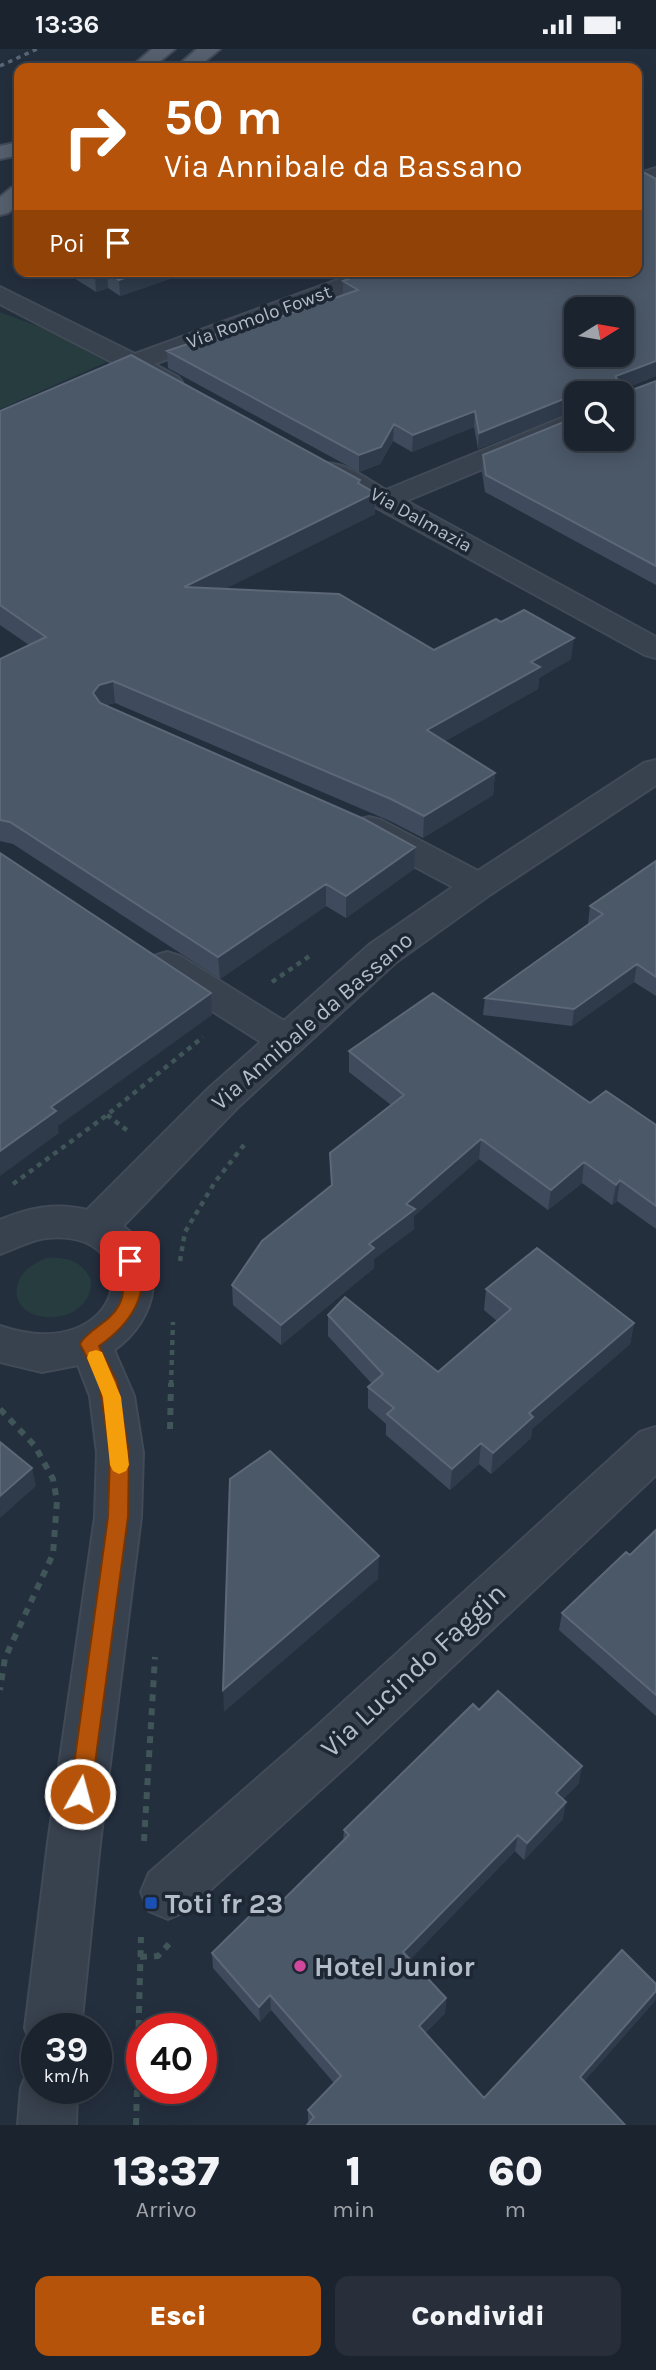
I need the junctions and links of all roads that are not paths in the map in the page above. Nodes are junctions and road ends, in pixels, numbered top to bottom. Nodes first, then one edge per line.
1 (165, 49) edge
2 (210, 49) edge
3 (147, 63) edge
4 (192, 63) edge
5 (14, 197) edge
6 (0, 208) edge
7 (369, 277) edge
8 (0, 294) edge
9 (134, 363) junction
10 (189, 394) edge
11 (564, 425) edge
12 (303, 456) edge
13 (385, 500) junction
14 (656, 649) edge
15 (656, 770) edge
16 (342, 815) edge
17 (479, 886) junction
18 (134, 943) edge
19 (287, 1040) junction
20 (95, 1228) junction
21 (0, 1238) edge
22 (0, 1344) edge
23 (89, 1344) junction
24 (656, 1446) edge
25 (155, 1873) road end
26 (55, 2013) edge
27 (48, 2104) edge
28 (47, 2125) edge

1 - 3 main road
2 - 4 main road
5 - 6 main road
7 - 9 street, Via Romolo Fowst
8 - 9 street
9 - 10 street
11 - 13 street
12 - 13 street, Via Dalmazia
13 - 14 street, Via Dalmazia
15 - 17 street, Via Annibale da Bassano
16 - 17 street
17 - 19 street, Via Annibale da Bassano
18 - 19 street
19 - 20 street, Via Annibale da Bassano
20 - 21 street
20 - 23 street
22 - 23 street
23 - 26 street
24 - 25 street, Via Lucindo Faggin
27 - 28 street

